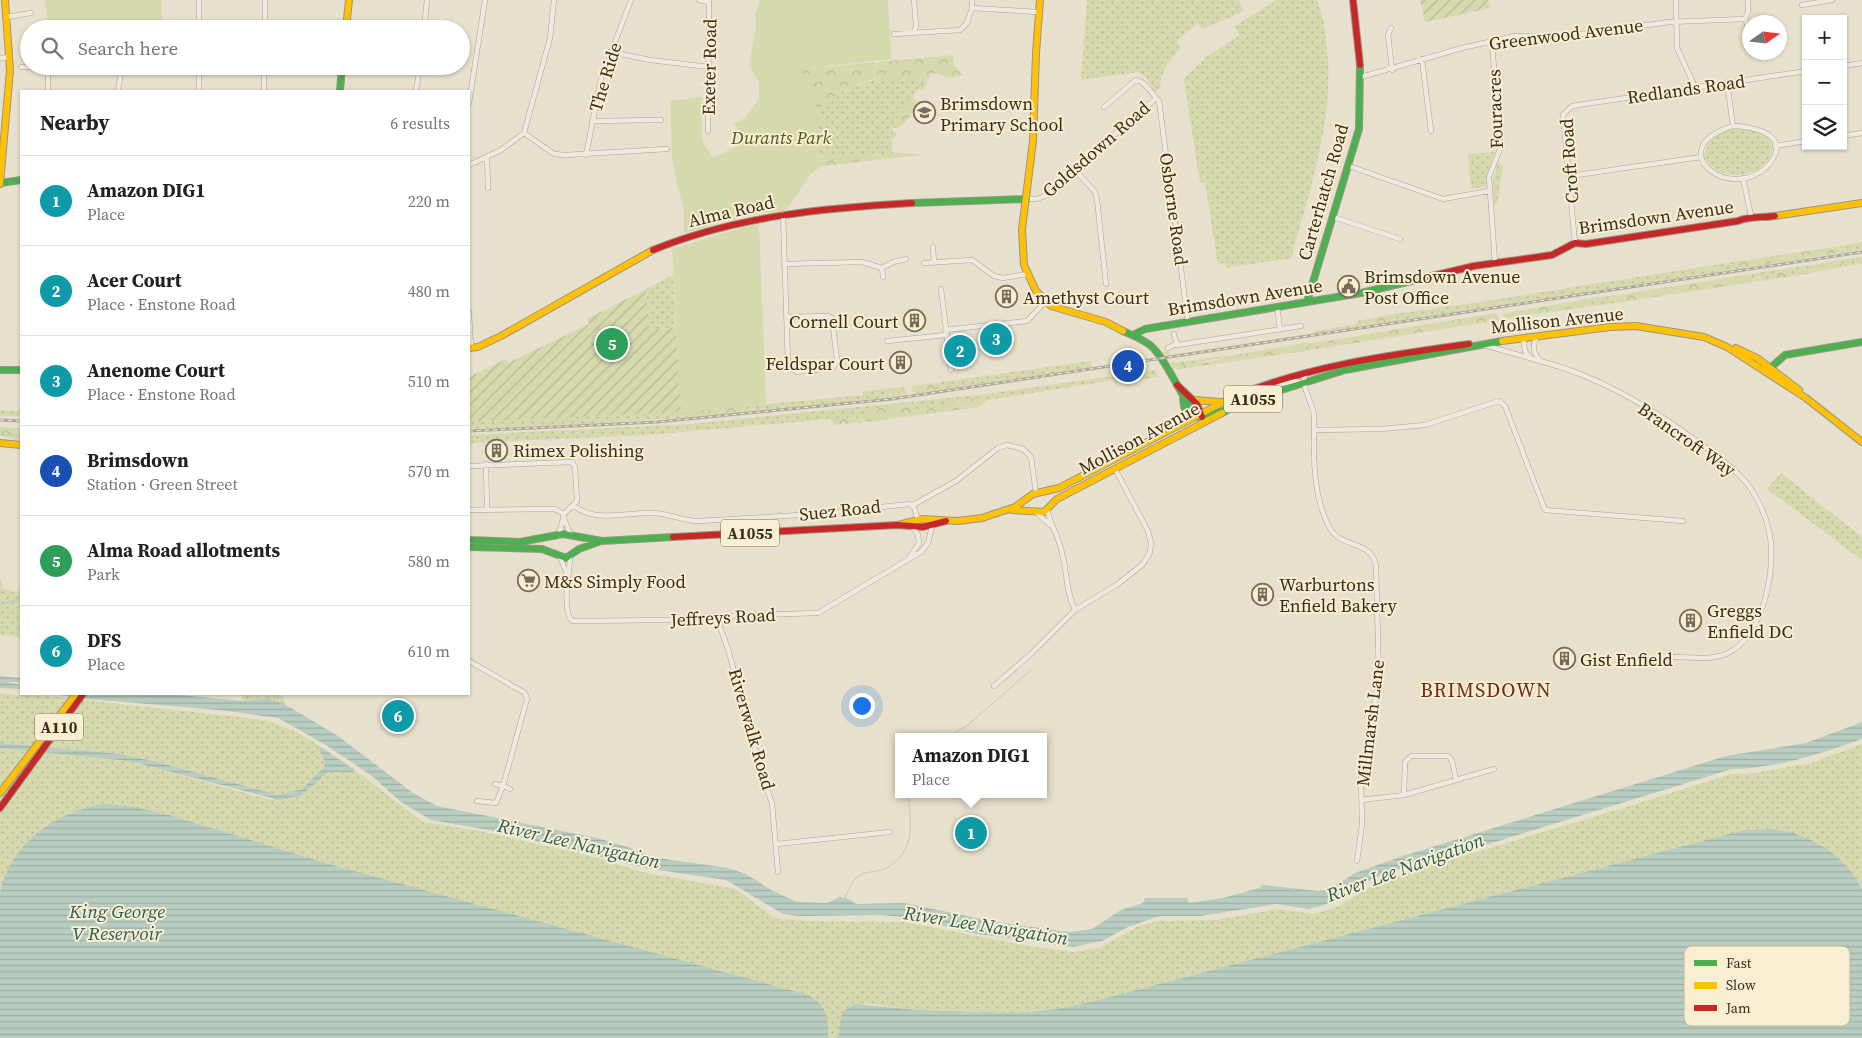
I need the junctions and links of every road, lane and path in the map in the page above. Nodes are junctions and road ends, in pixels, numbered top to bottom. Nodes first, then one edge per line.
1 (5, 0) edge
2 (199, 0) edge
3 (265, 0) edge
4 (349, 0) edge
5 (427, 0) edge
6 (485, 0) edge
7 (554, 0) edge
8 (631, 0) edge
9 (699, 0) edge
10 (914, 0) edge
11 (972, 0) edge
12 (1040, 0) edge
13 (1352, 0) edge
14 (1676, 0) edge
15 (1748, 0) edge
16 (1832, 0) edge
17 (709, 1) edge
18 (1802, 5) dead end
19 (972, 8) junction
20 (1038, 12) junction
21 (31, 13) dead end
22 (1746, 15) edge
23 (7, 17) junction
24 (1742, 19) edge
25 (199, 20) edge
26 (265, 20) edge
27 (347, 20) edge
28 (425, 20) edge
29 (1676, 22) junction
30 (1391, 28) dead end
31 (914, 32) junction
32 (894, 34) dead end
33 (1492, 42) junction
34 (610, 52) junction
35 (10, 57) junction
36 (0, 58) edge
37 (1422, 59) junction
38 (1862, 63) edge
39 (1847, 65) edge
40 (709, 67) junction
41 (1392, 70) junction
42 (1802, 72) edge
43 (48, 75) edge
44 (121, 75) edge
45 (199, 75) edge
46 (264, 75) edge
47 (341, 75) edge
48 (419, 75) edge
49 (1362, 77) junction
50 (1727, 82) junction
51 (1695, 87) junction
52 (48, 90) edge
53 (118, 90) edge
54 (199, 90) edge
55 (264, 90) edge
56 (340, 90) edge
57 (416, 90) edge
58 (470, 96) edge
59 (1155, 99) junction
60 (1104, 107) dead end
61 (1566, 109) joint
62 (661, 120) dead end
63 (592, 122) junction
64 (1734, 126) junction
65 (708, 131) dead end
66 (1431, 132) dead end
67 (1862, 133) edge
68 (524, 134) junction
69 (1847, 135) edge
70 (2, 140) edge
71 (1802, 142) edge
72 (1775, 146) junction
73 (667, 149) dead end
74 (586, 155) junction
75 (1701, 157) junction
76 (487, 158) junction
77 (470, 163) edge
78 (1349, 166) junction
79 (1077, 167) junction
80 (0, 175) edge
81 (1570, 176) junction
82 (1743, 178) junction
83 (20, 180) edge
84 (0, 184) edge
85 (488, 188) dead end
86 (1489, 191) junction
87 (1027, 199) junction
88 (1862, 203) edge
89 (783, 214) junction
90 (1751, 216) junction
91 (1333, 217) junction
92 (1400, 240) dead end
93 (1575, 243) junction
94 (933, 247) dead end
95 (906, 259) dead end
96 (934, 263) junction
97 (784, 264) junction
98 (924, 264) dead end
99 (1495, 264) junction
100 (882, 268) junction
101 (1027, 274) junction
102 (883, 277) dead end
103 (1106, 284) dead end
104 (941, 290) dead end
105 (1045, 302) junction
106 (1307, 302) junction
107 (1277, 307) junction
108 (787, 317) junction
109 (1188, 322) junction
110 (1301, 326) dead end
111 (1280, 329) junction
112 (946, 332) junction
113 (1174, 334) dead end
114 (1542, 334) junction
115 (1133, 335) junction
116 (1523, 337) junction
117 (887, 341) dead end
118 (1862, 342) edge
119 (1176, 344) junction
120 (1478, 344) junction
121 (470, 348) edge
122 (1168, 348) dead end
123 (1531, 359) junction
124 (1540, 361) junction
125 (0, 370) edge
126 (20, 370) edge
127 (951, 370) dead end
128 (1768, 370) junction
129 (1305, 374) junction
130 (1304, 383) junction
131 (1176, 385) junction
132 (1252, 388) junction
133 (1183, 398) junction
134 (1194, 400) junction
135 (1221, 402) junction
136 (1200, 417) junction
137 (1174, 429) junction
138 (1314, 430) junction
139 (1862, 442) edge
140 (0, 443) edge
141 (20, 445) edge
142 (486, 464) junction
143 (470, 466) edge
144 (1115, 469) junction
145 (1039, 493) junction
146 (1029, 500) junction
147 (912, 505) junction
148 (574, 506) junction
149 (1048, 508) junction
150 (470, 510) edge
151 (487, 510) junction
152 (1012, 510) junction
153 (1035, 513) junction
154 (564, 515) junction
155 (918, 520) junction
156 (946, 521) junction
157 (1683, 521) dead end
158 (898, 525) junction
159 (912, 526) junction
160 (932, 526) junction
161 (1051, 526) junction
162 (558, 536) junction
163 (572, 537) junction
164 (470, 540) edge
165 (602, 541) junction
166 (470, 547) edge
167 (557, 555) junction
168 (572, 556) junction
169 (907, 561) junction
170 (567, 574) junction
171 (1076, 610) junction
172 (719, 616) junction
173 (1676, 656) dead end
174 (470, 662) edge
175 (994, 686) dead end
176 (75, 695) edge
177 (82, 695) edge
178 (32, 758) junction
179 (1494, 769) dead end
180 (1456, 780) junction
181 (495, 784) dead end
182 (503, 786) junction
183 (510, 789) dead end
184 (3, 794) edge
185 (1404, 795) junction
186 (1361, 800) junction
187 (477, 801) dead end
188 (0, 808) edge
189 (890, 832) dead end
190 (777, 844) junction
191 (1357, 861) dead end
192 (778, 872) dead end

1 - 23 street
2 - 25 street
3 - 26 street
4 - 27 street
5 - 28 street
6 - 58 street
7 - 68 street
8 - 34 street, The Ride
9 - 17 street, Exeter Road
10 - 31 street
11 - 19 street
12 - 20 street
13 - 49 street, Carterhatch Road
14 - 29 street
15 - 22 street
16 - 18 street
17 - 40 street, Exeter Road
19 - 20 street
19 - 31 street
20 - 87 street
21 - 23 street
23 - 35 street
24 - 29 street, Greenwood Avenue
29 - 33 street, Greenwood Avenue
29 - 51 street
30 - 41 street
31 - 32 street
33 - 37 street, Greenwood Avenue
33 - 86 street, Fouracres
34 - 40 street
34 - 63 street, The Ride
35 - 36 street
35 - 70 street
37 - 41 street, Greenwood Avenue
37 - 66 street
38 - 39 street
40 - 65 street, Exeter Road
41 - 49 street, Greenwood Avenue
42 - 50 street, Redlands Road
43 - 52 street
44 - 53 street
45 - 54 street
46 - 55 street
47 - 56 street
48 - 57 street
49 - 78 street, Carterhatch Road
50 - 51 street, Redlands Road
50 - 64 street
51 - 61 street, Redlands Road
59 - 60 street, Goldsdown Road
59 - 79 street, Goldsdown Road
59 - 109 street, Osborne Road
61 - 81 street, Croft Road
62 - 63 street
63 - 74 street, The Ride
64 - 72 street
64 - 75 street
67 - 69 street
68 - 74 street
68 - 76 street
70 - 80 street
71 - 72 street
72 - 82 street
73 - 74 street
75 - 81 street
75 - 82 street
76 - 77 street
76 - 85 street
78 - 86 street
78 - 91 street, Carterhatch Road
79 - 87 street, Goldsdown Road
79 - 103 street
80 - 84 street
81 - 93 street, Croft Road
82 - 90 street
83 - 84 street
86 - 99 street, Fouracres
87 - 89 street, Alma Road
87 - 101 street
88 - 90 street, Brimsdown Avenue
89 - 97 street
89 - 121 street, Alma Road
90 - 93 street, Brimsdown Avenue
91 - 92 street
91 - 106 street, Carterhatch Road
93 - 99 street, Brimsdown Avenue
94 - 96 street
95 - 100 street
96 - 98 street
96 - 101 street
97 - 100 street
97 - 108 street
99 - 106 street, Brimsdown Avenue
100 - 102 street
101 - 105 street
104 - 112 street
105 - 112 street
105 - 115 street
106 - 107 street, Brimsdown Avenue
107 - 109 street, Brimsdown Avenue
107 - 111 street
108 - 108 street
109 - 115 street, Brimsdown Avenue
110 - 111 street
111 - 119 street
112 - 117 street
112 - 127 street
113 - 119 street
114 - 116 street, Mollison Avenue / A1055
114 - 124 street
114 - 128 street, Mollison Avenue / A1055
115 - 131 street
116 - 120 street, Mollison Avenue / A1055
116 - 123 street
118 - 128 street
119 - 122 street
120 - 123 street, Brancroft Way
120 - 129 street, Mollison Avenue / A1055
120 - 130 street, Mollison Avenue / A1055
123 - 124 street, Brancroft Way
124 - 173 street, Brancroft Way
125 - 126 street
128 - 139 street, Mollison Avenue / A1055
129 - 130 street, Millmarsh Lane
129 - 132 street, Mollison Avenue / A1055
130 - 132 street, Mollison Avenue / A1055
130 - 136 street, Mollison Avenue / A1055
130 - 138 street, Millmarsh Lane
131 - 133 street
131 - 134 street
132 - 135 street, Mollison Avenue / A1055
133 - 136 street
133 - 137 street
134 - 135 street
134 - 136 street
135 - 136 street, Mollison Avenue / A1055
136 - 137 street, Mollison Avenue / A1055
136 - 144 street, Mollison Avenue / A1055
137 - 145 street, Mollison Avenue / A1055
138 - 157 street
138 - 186 street, Millmarsh Lane
140 - 141 street
142 - 143 street
142 - 148 street
142 - 151 street
144 - 149 street, Mollison Avenue / A1055
144 - 171 street
145 - 146 street, Mollison Avenue / A1055
145 - 147 street
145 - 149 street
146 - 152 street, Mollison Avenue / A1055
146 - 153 street
147 - 148 street, Suez Road
147 - 155 street
148 - 154 street
149 - 153 street, Mollison Avenue / A1055
149 - 161 street
150 - 151 street
151 - 154 street
152 - 153 street, Mollison Avenue / A1055
152 - 156 street, Mollison Avenue / A1055
153 - 161 street
154 - 162 street
154 - 163 street
155 - 156 street, Mollison Avenue / A1055
155 - 158 street, Mollison Avenue / A1055
156 - 160 street, Mollison Avenue / A1055
158 - 159 street, Mollison Avenue / A1055
158 - 165 street, Mollison Avenue / A1055
159 - 160 street, Mollison Avenue / A1055
159 - 169 street
160 - 169 street, Jeffreys Road
161 - 171 street
162 - 163 street, Mollison Avenue / A1055
162 - 164 street, Mollison Avenue / A1055
162 - 167 street
163 - 165 street, Mollison Avenue / A1055
163 - 168 street
165 - 168 street, Mollison Avenue / A1055
166 - 167 street, Mollison Avenue / A1055
167 - 168 street, Mollison Avenue / A1055
167 - 170 street, Jeffreys Road
168 - 170 street, Jeffreys Road
169 - 172 street, Jeffreys Road
170 - 172 street, Jeffreys Road
171 - 175 street
172 - 190 street, Riverwalk Road
174 - 182 street
176 - 178 street, A110
177 - 178 street, A110
178 - 184 street, A110
179 - 180 street
180 - 185 street
180 - 185 street
181 - 182 street
182 - 183 street
182 - 187 street
184 - 188 street, A110
185 - 186 street
186 - 191 street, Millmarsh Lane
189 - 190 street
190 - 192 street, Riverwalk Road

